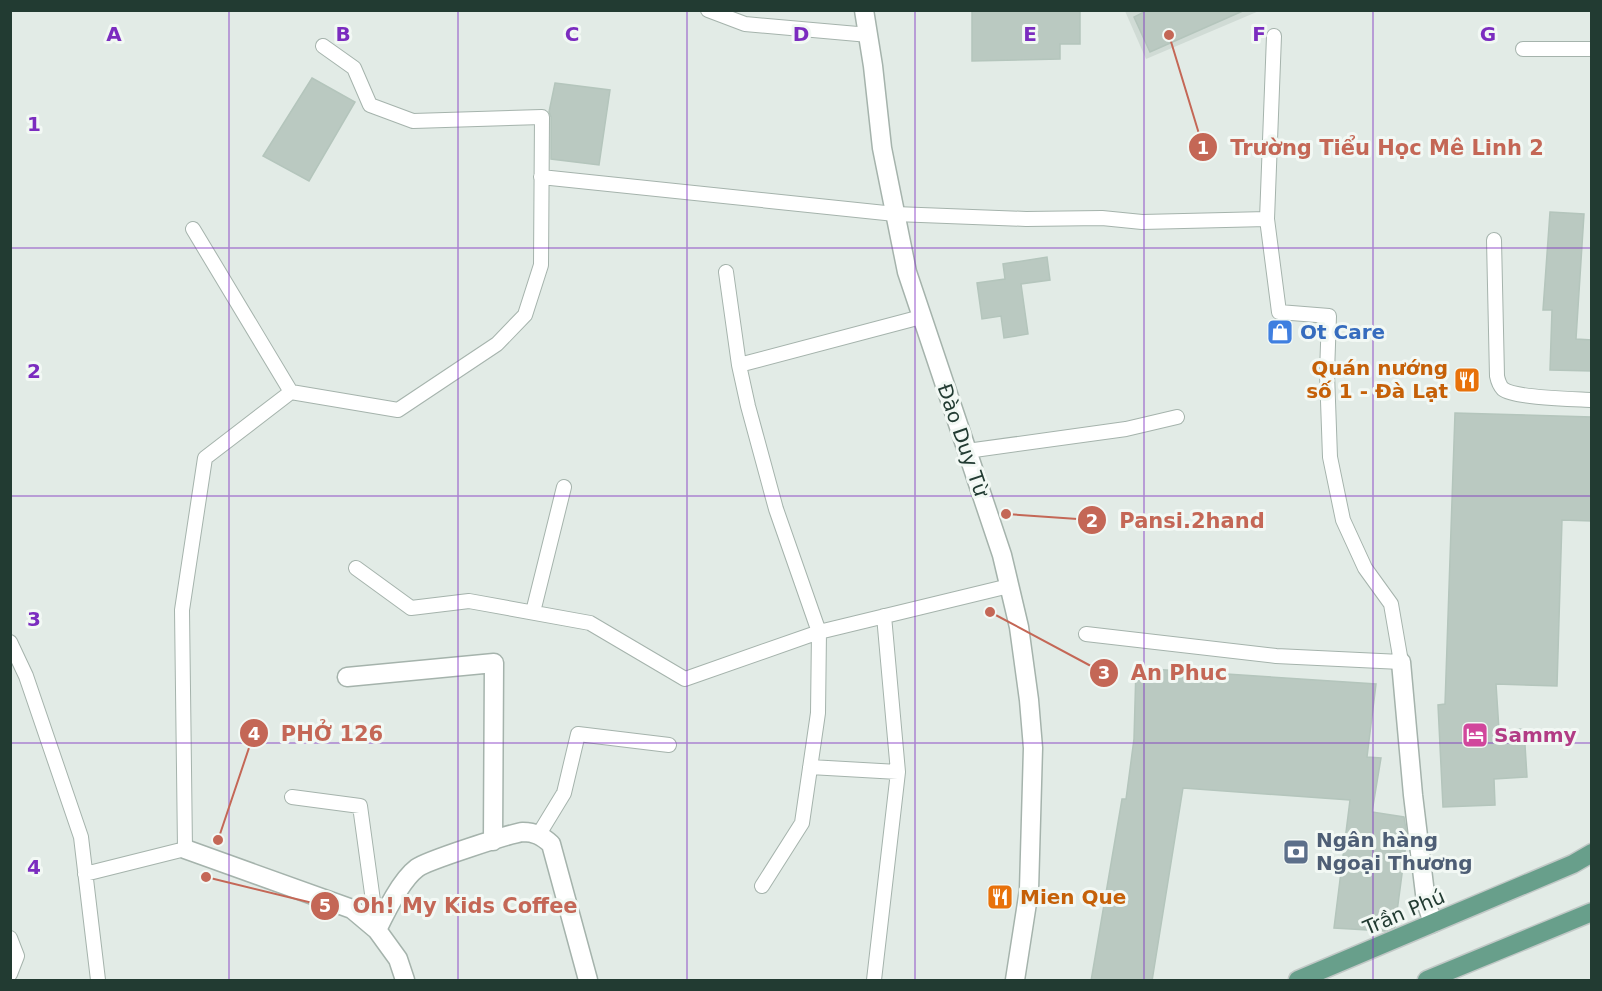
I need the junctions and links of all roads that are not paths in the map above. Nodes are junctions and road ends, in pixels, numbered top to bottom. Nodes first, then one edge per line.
1 (708, 10) edge
2 (864, 10) edge
3 (869, 35) junction
4 (1274, 36) dead end
5 (323, 46) dead end
6 (1592, 49) edge
7 (1523, 50) dead end
8 (541, 177) junction
9 (895, 214) junction
10 (1267, 219) junction
11 (193, 229) dead end
12 (1494, 240) dead end
13 (726, 272) dead end
14 (921, 316) junction
15 (739, 365) junction
16 (291, 392) junction
17 (1592, 400) edge
18 (1177, 417) dead end
19 (967, 452) junction
20 (564, 487) dead end
21 (356, 568) dead end
22 (1009, 586) junction
23 (533, 612) junction
24 (884, 616) junction
25 (819, 632) junction
26 (1086, 634) dead end
27 (10, 642) edge
28 (1401, 662) junction
29 (347, 677) dead end
30 (669, 745) dead end
31 (810, 767) junction
32 (898, 772) junction
33 (292, 797) dead end
34 (539, 834) junction
35 (493, 841) junction
36 (185, 849) junction
37 (1592, 853) edge
38 (85, 874) junction
39 (762, 886) dead end
40 (1592, 912) edge
41 (1433, 924) junction
42 (377, 930) junction
43 (10, 938) edge
44 (10, 974) edge
45 (1449, 976) edge
46 (98, 981) edge
47 (405, 981) edge
48 (588, 981) edge
49 (874, 981) edge
50 (1015, 981) edge
51 (1298, 981) edge
52 (1427, 981) edge

1 - 3 lane
2 - 3 street, Đào Duy Từ
3 - 9 street, Đào Duy Từ
4 - 10 lane
5 - 8 lane
6 - 7 lane
8 - 9 lane
8 - 16 lane
9 - 10 lane
9 - 14 street, Đào Duy Từ
10 - 28 lane
11 - 16 lane
12 - 17 lane
13 - 15 lane
14 - 15 lane
14 - 19 street, Đào Duy Từ
15 - 25 lane
16 - 36 lane
18 - 19 lane
19 - 22 street, Đào Duy Từ
20 - 23 lane
21 - 23 lane
22 - 24 lane
22 - 50 street, Đào Duy Từ
23 - 25 lane
24 - 25 lane
24 - 32 lane
25 - 31 lane
26 - 28 lane
27 - 38 lane
28 - 41 street
29 - 35 street
30 - 34 lane
31 - 32 lane
31 - 39 lane
32 - 49 lane
33 - 42 lane
34 - 35 street
34 - 48 street
35 - 42 street
36 - 38 lane
36 - 42 street
37 - 41 main road, Trần Phú
38 - 46 lane
40 - 45 main road
41 - 51 main road, Trần Phú
42 - 47 street
43 - 44 lane
45 - 52 main road

